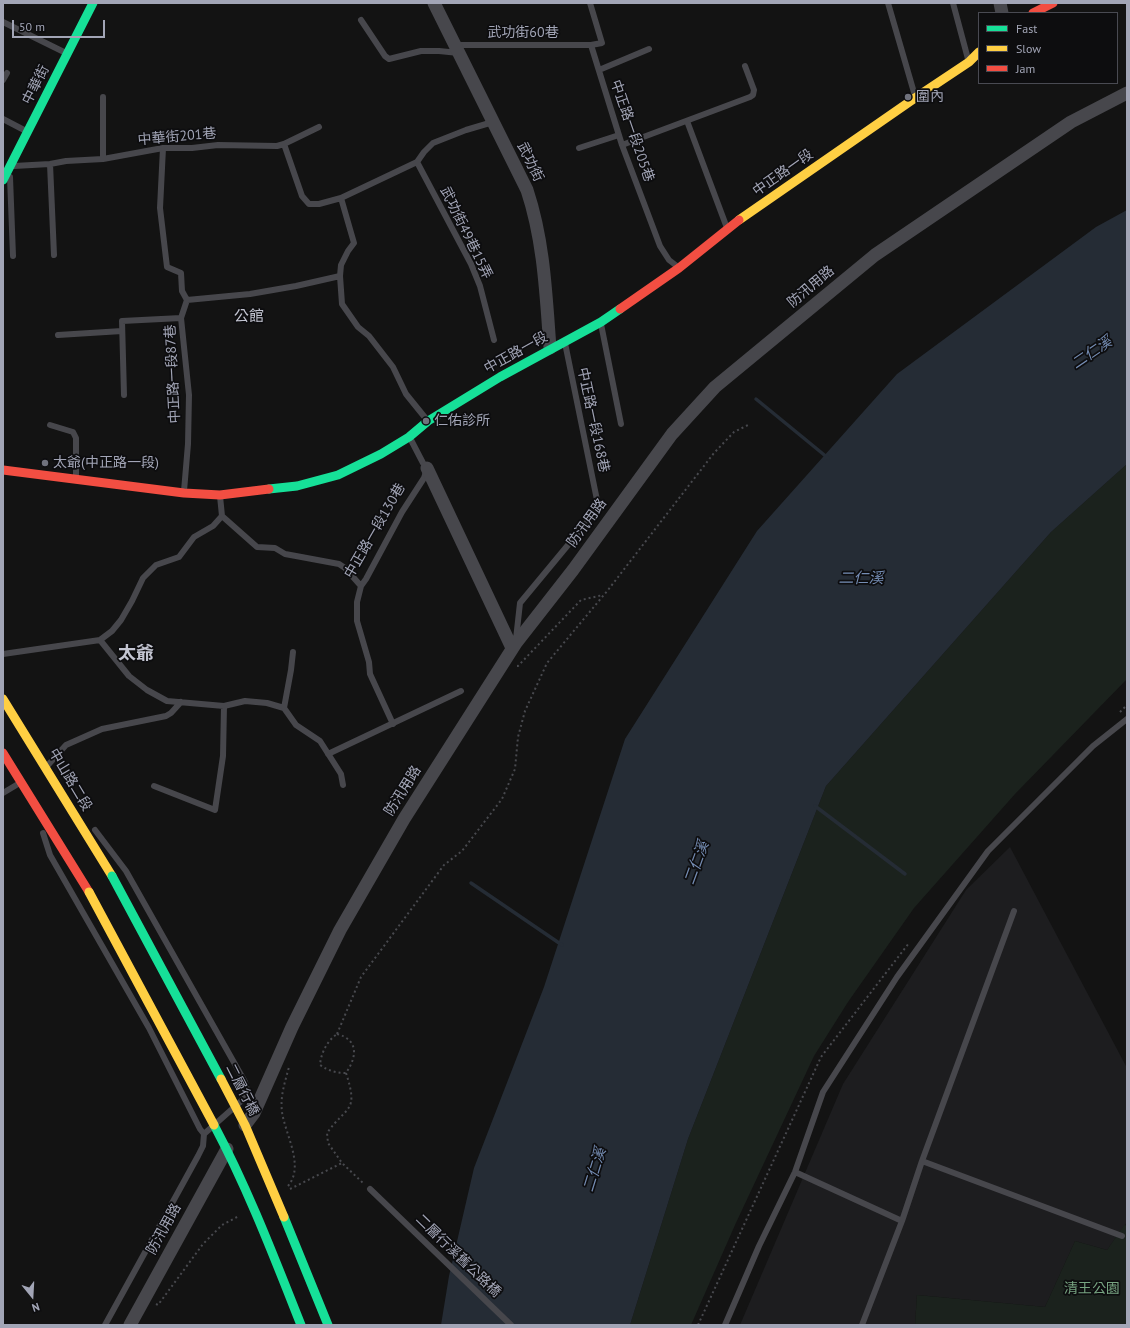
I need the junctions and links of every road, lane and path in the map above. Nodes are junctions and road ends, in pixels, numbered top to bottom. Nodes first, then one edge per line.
1 (93, 3) edge
2 (434, 3) edge
3 (590, 3) edge
4 (888, 3) edge
5 (953, 3) edge
6 (1053, 3) edge
7 (1035, 12) edge
8 (361, 20) dead end
9 (3, 22) edge
10 (591, 45) junction
11 (457, 49) junction
12 (649, 49) dead end
13 (978, 53) edge
14 (67, 54) junction
15 (969, 62) junction
16 (745, 66) dead end
17 (598, 70) junction
18 (7, 73) dead end
19 (3, 80) edge
20 (1127, 93) edge
21 (103, 97) dead end
22 (915, 98) junction
23 (3, 118) edge
24 (687, 121) junction
25 (493, 122) junction
26 (319, 127) dead end
27 (27, 132) junction
28 (619, 135) junction
29 (284, 144) junction
30 (622, 145) junction
31 (163, 148) junction
32 (579, 148) dead end
33 (103, 159) junction
34 (417, 162) junction
35 (50, 164) junction
36 (10, 166) junction
37 (3, 180) edge
38 (341, 198) junction
39 (727, 229) junction
40 (54, 255) dead end
41 (13, 256) dead end
42 (679, 268) junction
43 (340, 276) junction
44 (187, 300) junction
45 (181, 318) junction
46 (601, 322) junction
47 (122, 331) junction
48 (58, 335) dead end
49 (494, 340) dead end
50 (564, 342) junction
51 (550, 348) junction
52 (124, 395) dead end
53 (428, 421) junction
54 (621, 424) dead end
55 (50, 425) dead end
56 (748, 425) dead end
57 (409, 436) junction
58 (427, 468) junction
59 (3, 470) edge
60 (76, 480) junction
61 (184, 493) junction
62 (220, 495) junction
63 (222, 516) junction
64 (361, 586) junction
65 (604, 595) junction
66 (100, 640) junction
67 (514, 645) junction
68 (293, 652) dead end
69 (3, 654) edge
70 (504, 661) junction
71 (461, 692) dead end
72 (3, 699) edge
73 (181, 702) junction
74 (224, 706) junction
75 (284, 708) junction
76 (1127, 719) edge
77 (393, 724) junction
78 (3, 753) edge
79 (328, 754) junction
80 (46, 767) junction
81 (54, 780) junction
82 (21, 782) junction
83 (343, 785) dead end
84 (154, 786) dead end
85 (3, 793) edge
86 (30, 796) junction
87 (83, 815) dead end
88 (92, 827) dead end
89 (112, 876) joint
90 (1014, 911) dead end
91 (337, 1034) junction
92 (290, 1064) dead end
93 (346, 1073) junction
94 (245, 1125) junction
95 (204, 1134) junction
96 (226, 1149) junction
97 (922, 1161) junction
98 (342, 1163) junction
99 (795, 1172) junction
100 (370, 1189) joint
101 (242, 1214) dead end
102 (902, 1221) junction
103 (1122, 1236) dead end
104 (145, 1297) junction
105 (105, 1325) edge
106 (130, 1325) edge
107 (301, 1325) edge
108 (328, 1325) edge
109 (511, 1325) edge
110 (725, 1325) edge
111 (862, 1325) edge

1 - 14 main road, 中華街
2 - 11 street, 武功街
3 - 10 lane
4 - 22 lane
5 - 15 lane
6 - 7 main road
8 - 11 lane, 武功街60巷
9 - 14 lane
10 - 11 lane, 武功街60巷
10 - 17 lane, 中正路一段205巷
11 - 25 street, 武功街
12 - 17 lane
13 - 15 main road, 中正路一段
14 - 27 main road, 中華街
15 - 22 main road, 中正路一段
16 - 24 lane
17 - 28 lane, 中正路一段205巷
18 - 19 lane
20 - 67 street, 防汛用路
21 - 33 lane
22 - 39 main road, 中正路一段
23 - 27 lane
24 - 30 lane
24 - 39 lane
25 - 34 lane
25 - 51 street, 武功街
26 - 29 lane, 中華街201巷
27 - 36 main road, 中華街
28 - 30 lane, 中正路一段205巷
28 - 32 lane
29 - 31 lane, 中華街201巷
29 - 38 lane
30 - 42 lane, 中正路一段205巷
31 - 33 lane, 中華街201巷
31 - 44 lane
33 - 35 lane, 中華街201巷
34 - 38 lane
34 - 49 lane, 武功街49巷15弄
35 - 36 lane, 中華街201巷
35 - 40 lane
36 - 37 main road, 中華街
36 - 41 lane
38 - 43 lane
39 - 42 main road, 中正路一段
42 - 46 main road, 中正路一段
43 - 44 lane
43 - 53 lane
44 - 45 lane, 中正路一段87巷
45 - 47 lane
45 - 61 lane, 中正路一段87巷
46 - 50 main road, 中正路一段
46 - 54 lane
47 - 48 lane
47 - 52 lane
50 - 51 main road, 中正路一段
50 - 67 lane, 中正路一段168巷
51 - 53 main road, 中正路一段
53 - 57 main road, 中正路一段
55 - 60 lane
56 - 65 path
57 - 58 lane
57 - 62 main road, 中正路一段
58 - 64 lane, 中正路一段130巷
58 - 67 street
59 - 60 main road, 中正路一段
60 - 61 main road, 中正路一段
61 - 62 main road, 中正路一段
62 - 63 lane
63 - 64 lane
63 - 66 lane
64 - 77 lane, 中正路一段130巷
65 - 70 path
65 - 91 path
66 - 69 lane
66 - 73 lane
67 - 70 street, 防汛用路
68 - 75 lane
70 - 94 street, 防汛用路
71 - 77 lane
72 - 80 main road, 中山路二段
73 - 74 lane
73 - 80 lane
74 - 75 lane
74 - 84 lane
75 - 79 lane
76 - 99 lane
77 - 79 lane
78 - 82 main road
79 - 83 lane
80 - 81 main road, 中山路二段
81 - 87 lane
81 - 89 main road, 中山路二段
82 - 85 lane
82 - 86 main road
86 - 95 lane
86 - 96 main road, bridge
88 - 95 lane
89 - 94 main road, 二層行橋, bridge
90 - 97 lane
91 - 93 path
91 - 93 path
92 - 98 path
93 - 98 path
94 - 108 main road, 二層行橋, bridge
95 - 105 lane
96 - 104 street, 防汛用路
96 - 107 main road, bridge
97 - 102 lane
97 - 103 lane
98 - 100 path
99 - 102 lane
99 - 110 lane
100 - 109 lane, 二層行溪舊公路橋
101 - 104 path
102 - 111 lane
104 - 106 street, 防汛用路

